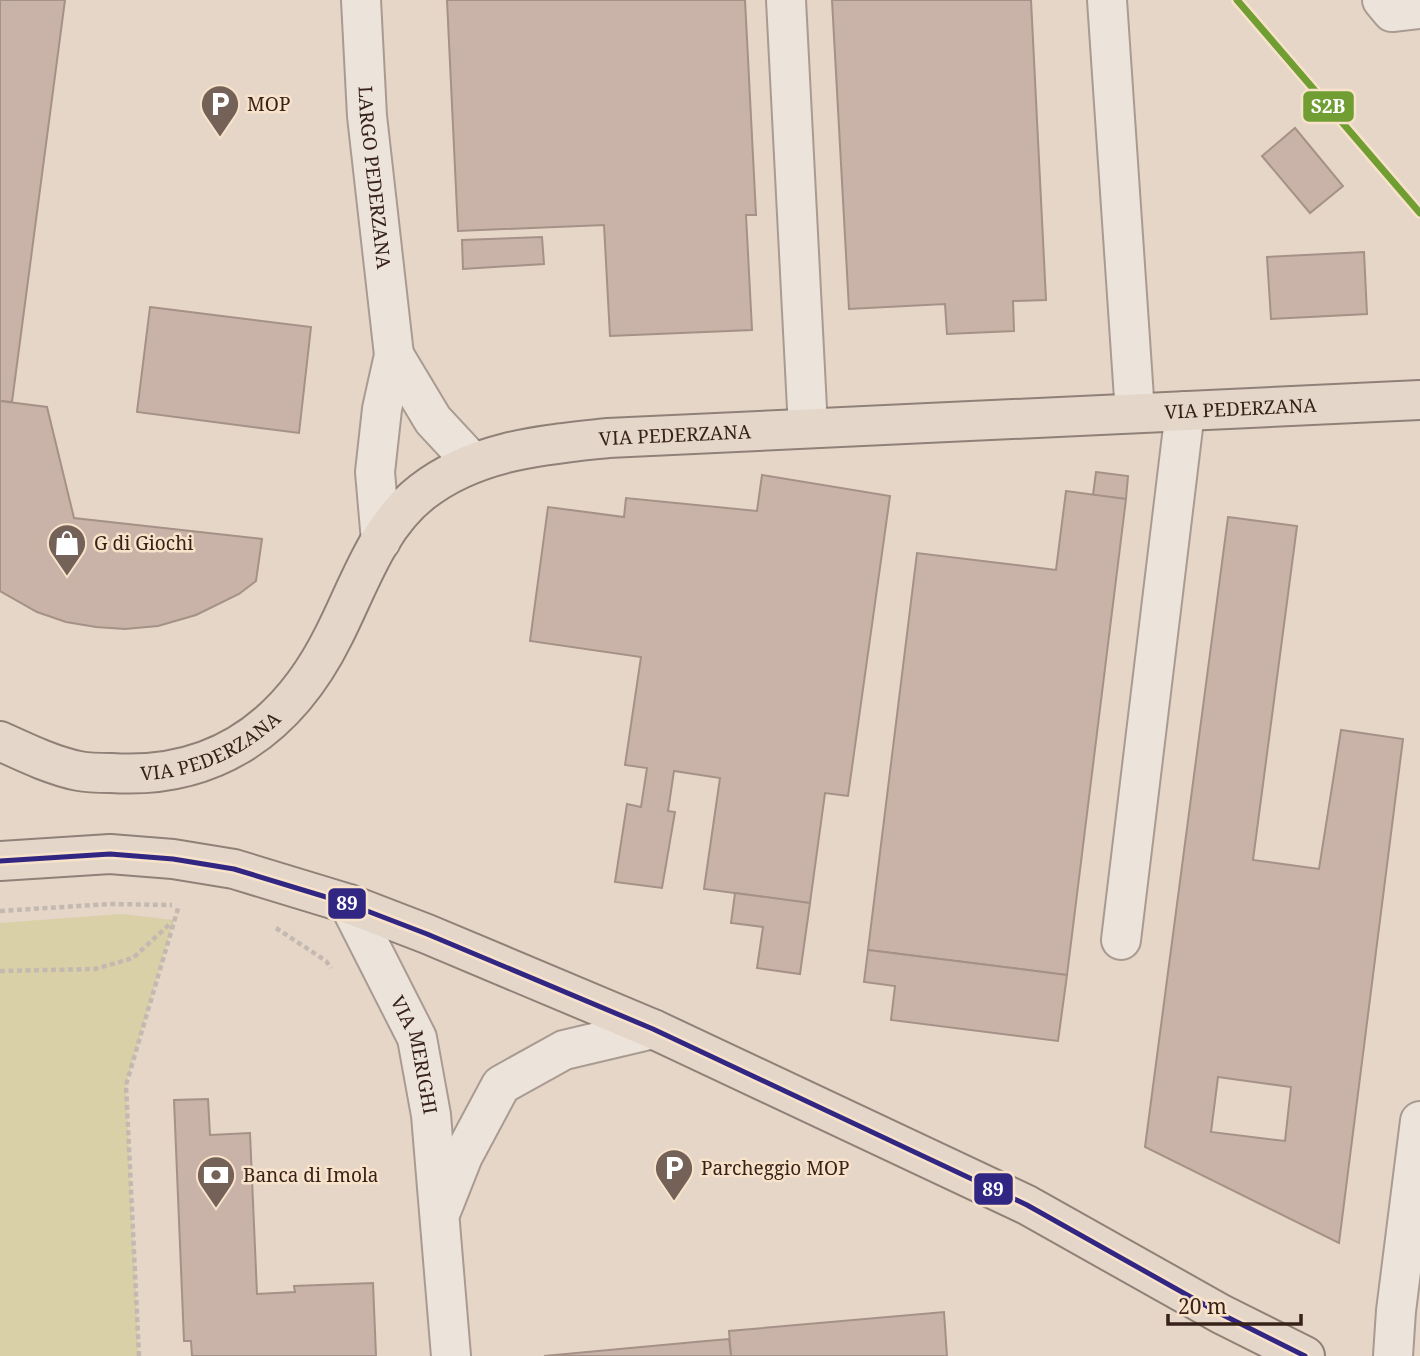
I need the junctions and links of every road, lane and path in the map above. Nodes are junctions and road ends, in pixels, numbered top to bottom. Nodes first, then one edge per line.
1 (361, 0) edge
2 (786, 0) edge
3 (1107, 0) edge
4 (1382, 0) edge
5 (1420, 9) edge
6 (394, 355) junction
7 (1420, 400) edge
8 (1185, 411) junction
9 (1135, 413) junction
10 (808, 428) junction
11 (472, 463) junction
12 (381, 541) junction
13 (0, 741) edge
14 (0, 861) edge
15 (349, 904) junction
16 (179, 905) junction
17 (192, 907) dead end
18 (0, 911) edge
19 (174, 920) junction
20 (265, 925) dead end
21 (1121, 940) dead end
22 (0, 971) edge
23 (334, 972) dead end
24 (653, 1029) junction
25 (1420, 1121) edge
26 (438, 1218) junction
27 (139, 1356) edge
28 (451, 1356) edge
29 (1305, 1356) edge
30 (1393, 1356) edge

1 - 6 street, LARGO PEDERZANA
2 - 10 street
3 - 9 street
4 - 5 street
6 - 11 street, LARGO PEDERZANA
6 - 12 street, LARGO PEDERZANA
7 - 8 main road, VIA PEDERZANA
8 - 9 main road, VIA PEDERZANA
8 - 21 street
9 - 10 main road, VIA PEDERZANA
10 - 11 main road, VIA PEDERZANA
11 - 12 main road, VIA PEDERZANA
12 - 13 main road, VIA PEDERZANA
14 - 15 main road
15 - 24 main road
15 - 26 street, VIA MERIGHI
16 - 17 path
16 - 18 path
16 - 19 path
19 - 22 path
19 - 27 path
20 - 23 path
24 - 26 street, VIA MERIGHI
24 - 29 main road
25 - 30 street
26 - 28 street, VIA MERIGHI

